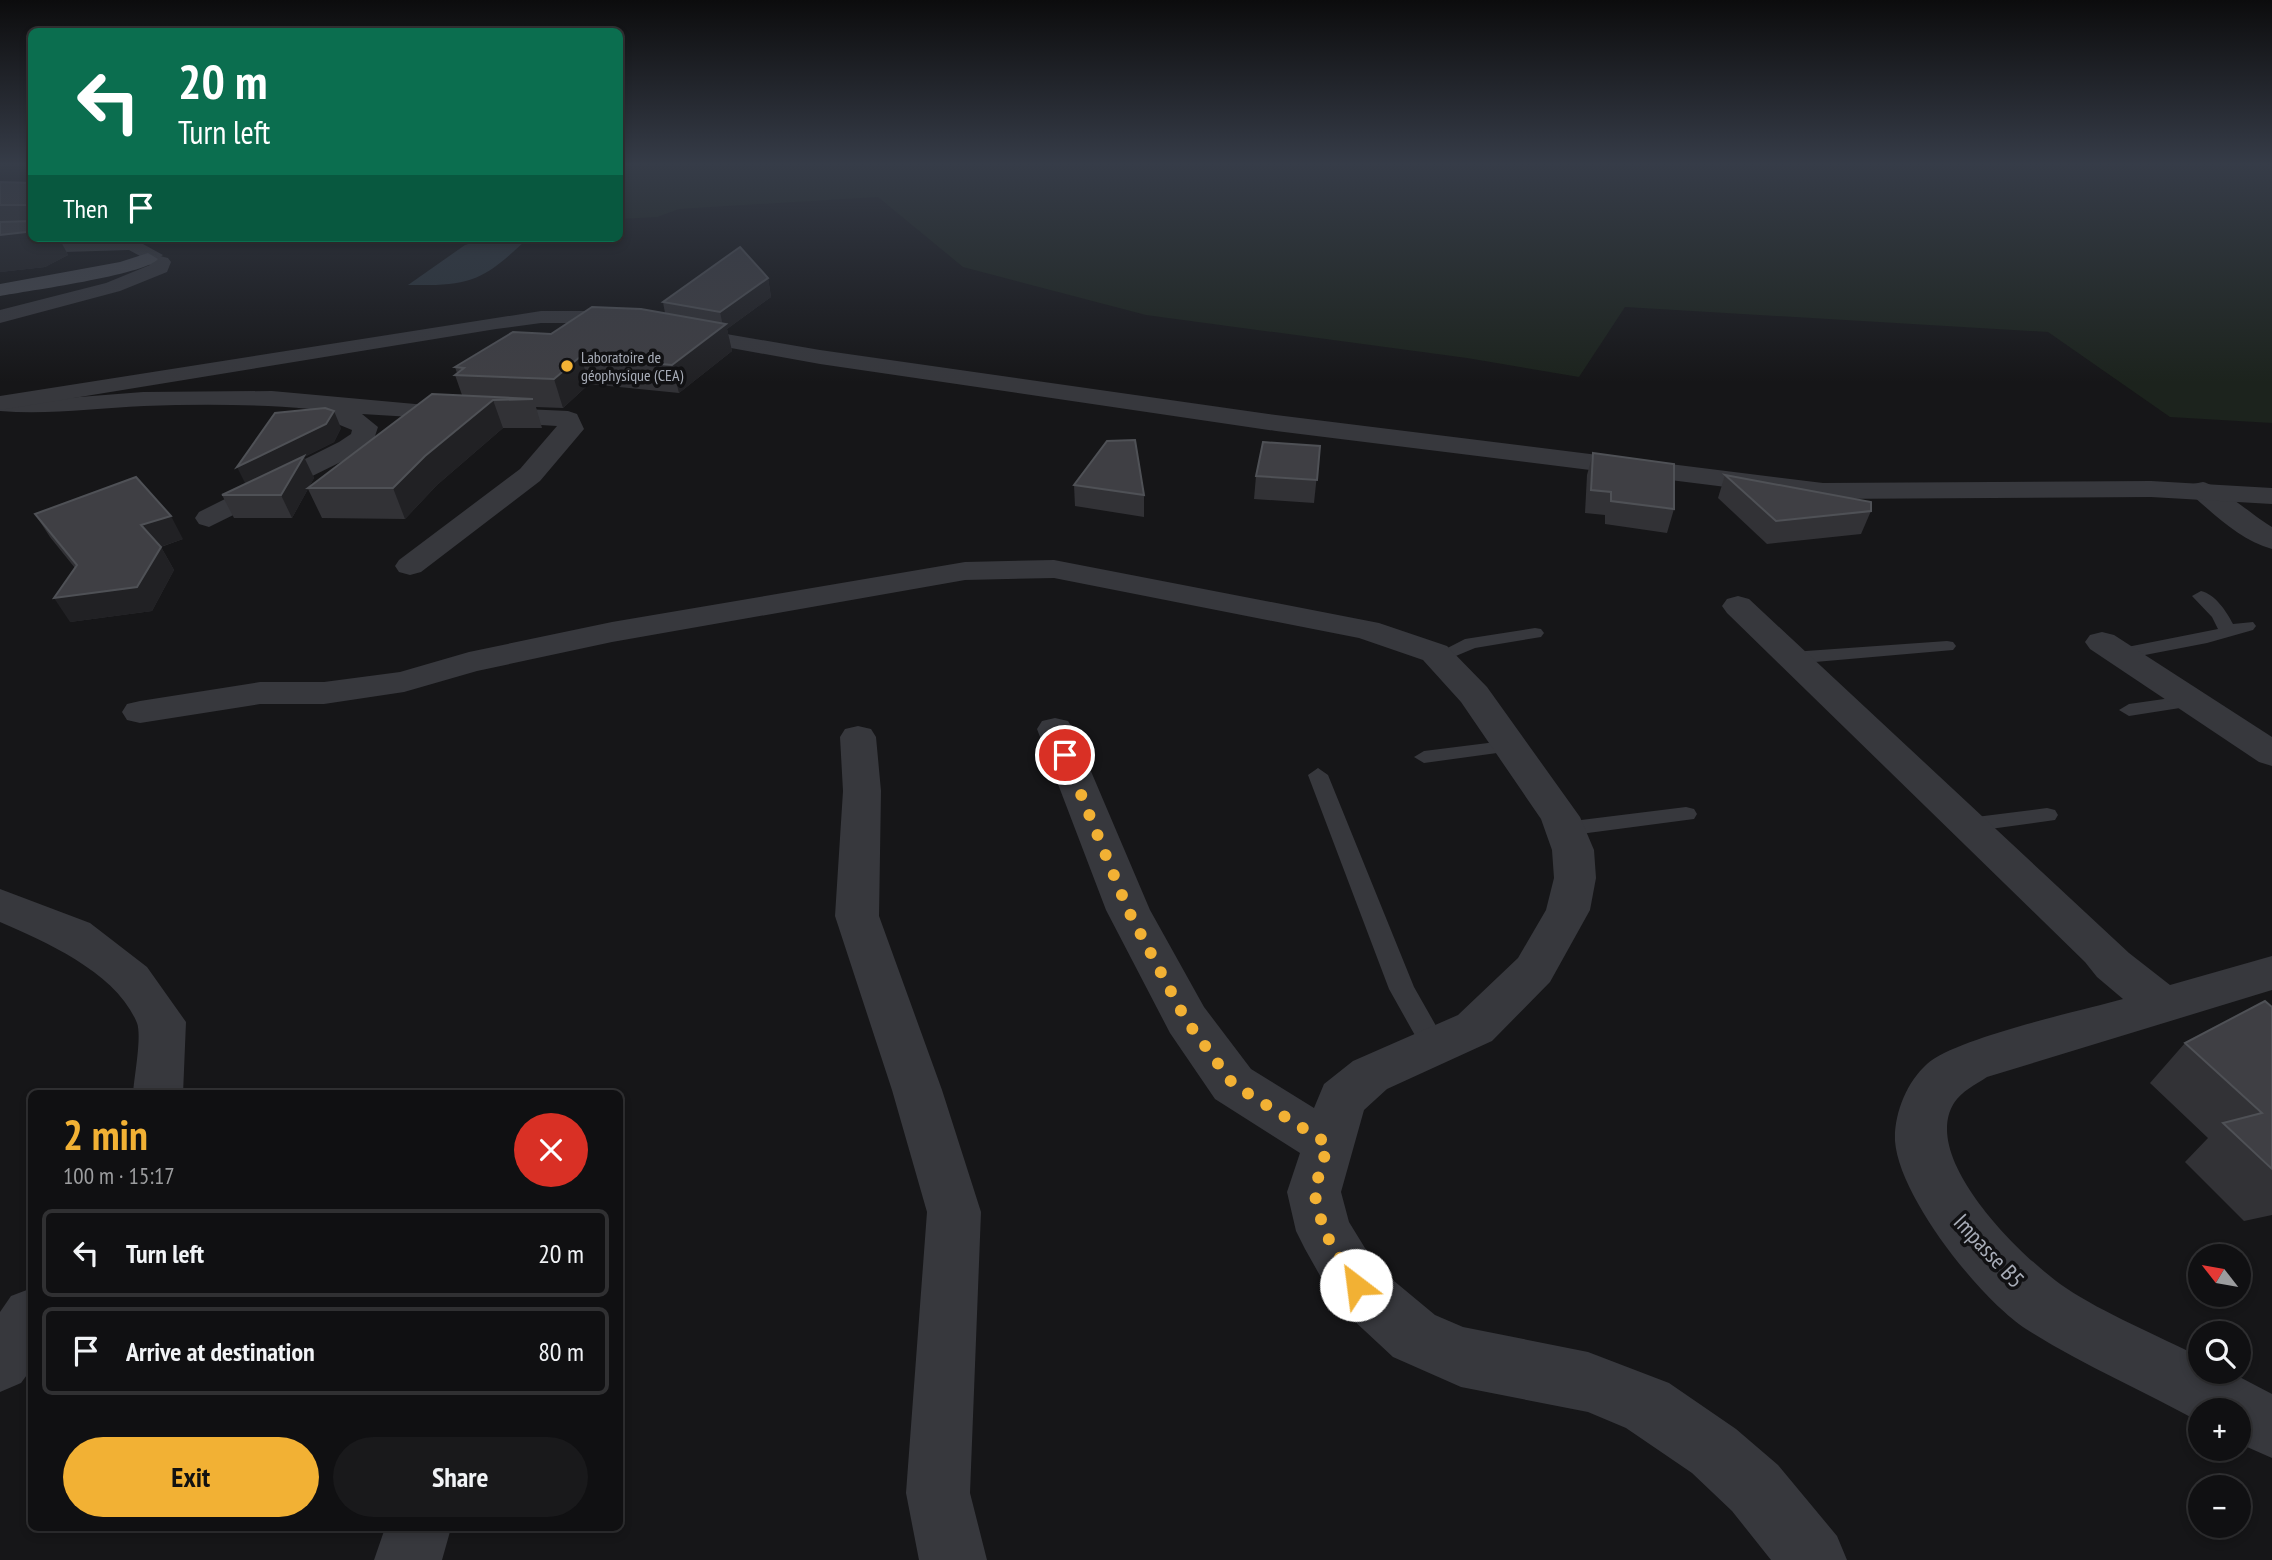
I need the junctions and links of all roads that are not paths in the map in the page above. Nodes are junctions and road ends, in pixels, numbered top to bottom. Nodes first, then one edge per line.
1 (113, 242) edge
2 (134, 242) edge
3 (0, 248) edge
4 (148, 259) junction
5 (0, 290) edge
6 (0, 317) edge
7 (272, 398) junction
8 (0, 404) edge
9 (2203, 490) junction
10 (2272, 496) edge
11 (209, 518) dead end
12 (2272, 540) edge
13 (410, 566) dead end
14 (2201, 596) dead end
15 (1738, 606) dead end
16 (2247, 626) dead end
17 (2228, 632) junction
18 (1535, 633) dead end
19 (1947, 646) dead end
20 (2111, 648) joint
21 (1439, 657) junction
22 (1792, 658) junction
23 (2192, 701) junction
24 (2129, 710) dead end
25 (140, 712) dead end
26 (1055, 729) dead end
27 (858, 737) dead end
28 (1511, 746) junction
29 (2272, 754) edge
30 (1424, 757) dead end
31 (1318, 775) dead end
32 (1686, 814) dead end
33 (2047, 815) dead end
34 (1968, 825) junction
35 (1565, 829) junction
36 (0, 905) edge
37 (2272, 973) edge
38 (2164, 1006) junction
39 (1435, 1047) junction
40 (158, 1090) edge
41 (1328, 1144) junction
42 (28, 1322) edge
43 (0, 1362) edge
44 (2272, 1427) edge
45 (417, 1531) edge
46 (408, 1560) edge
47 (953, 1560) edge
48 (1813, 1560) edge

1 - 3 street
2 - 4 street
4 - 5 main road
4 - 6 street
7 - 8 street
7 - 11 street
7 - 13 street
8 - 9 street
9 - 10 street
9 - 12 street
14 - 17 lane
15 - 22 street
16 - 17 lane
17 - 20 lane
18 - 21 lane
19 - 22 lane
20 - 23 street
21 - 25 street
21 - 28 street
22 - 34 street
23 - 24 lane
23 - 29 street
26 - 41 street
27 - 47 street
28 - 30 lane
28 - 35 street
31 - 39 lane
32 - 35 lane
33 - 34 lane
34 - 38 street
35 - 39 street
36 - 40 street
37 - 38 street, Impasse B5
38 - 44 street, Impasse B5
39 - 41 street
41 - 48 street
42 - 43 street
45 - 46 street

